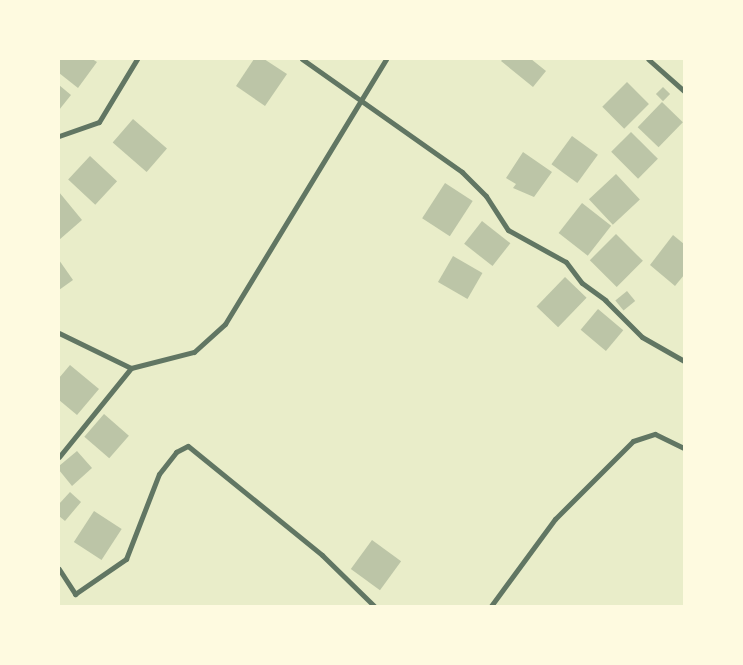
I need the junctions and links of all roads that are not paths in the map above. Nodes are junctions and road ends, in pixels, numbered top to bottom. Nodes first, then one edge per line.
1 (137, 59) edge
2 (302, 59) edge
3 (386, 59) edge
4 (648, 59) edge
5 (684, 91) edge
6 (360, 99) junction
7 (59, 136) edge
8 (59, 333) edge
9 (684, 361) edge
10 (132, 368) junction
11 (684, 448) edge
12 (59, 457) edge
13 (59, 569) edge
14 (374, 606) edge
15 (491, 606) edge

1 - 7 street
2 - 6 street
3 - 6 street
4 - 5 street
6 - 9 street
6 - 10 street
8 - 10 street
10 - 12 street
11 - 15 street
13 - 14 street

